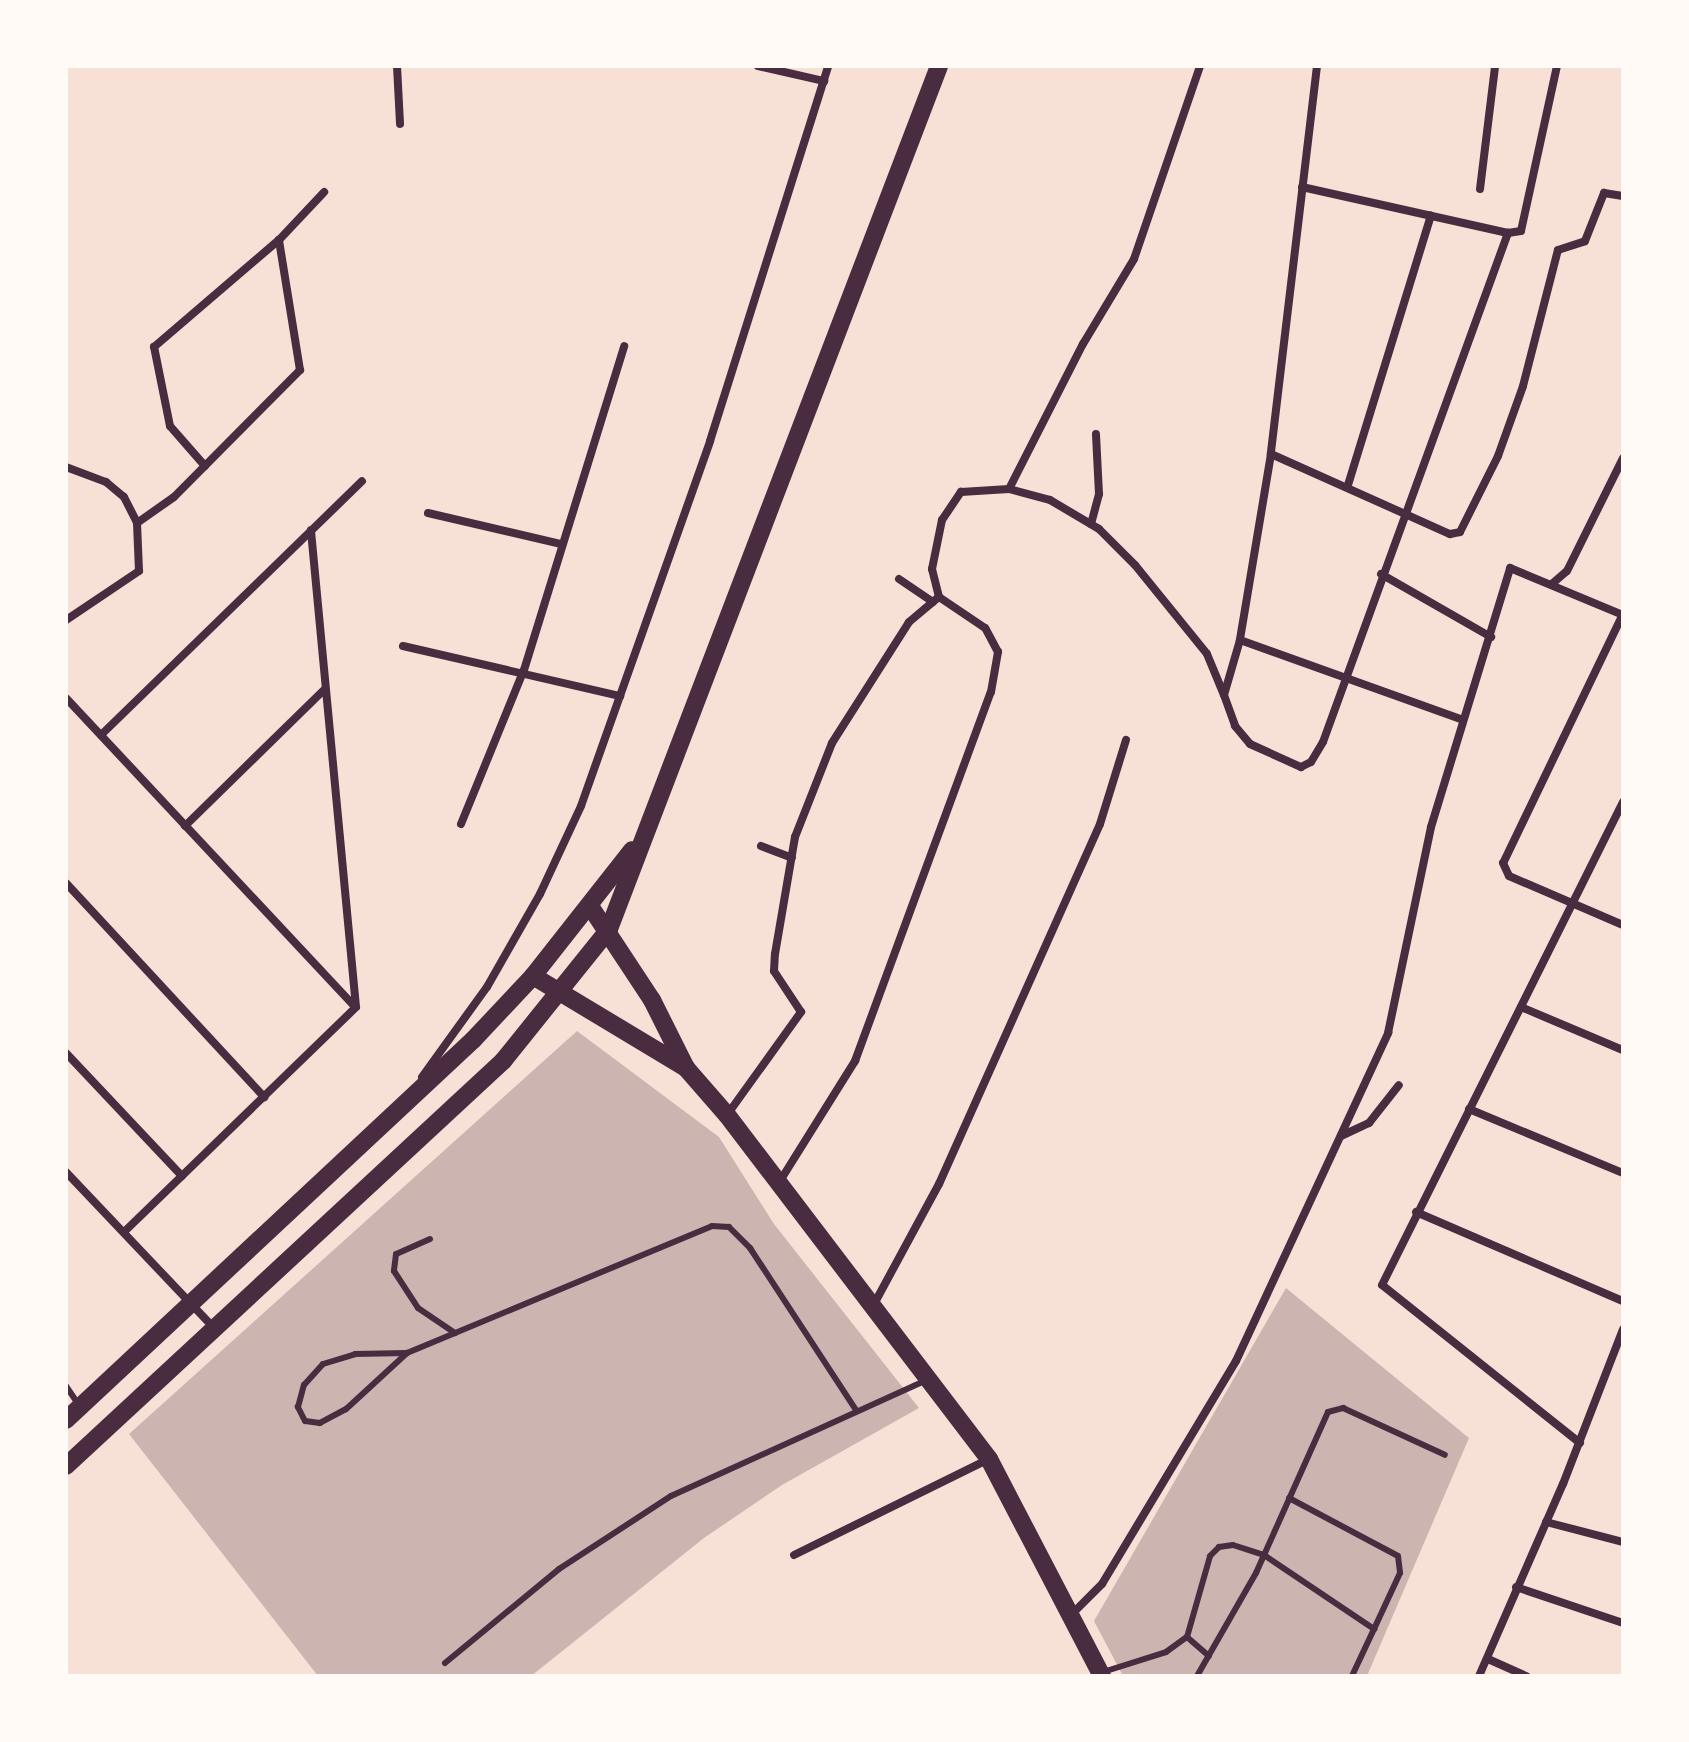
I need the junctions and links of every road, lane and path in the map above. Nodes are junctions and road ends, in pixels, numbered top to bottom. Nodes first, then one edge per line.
1 (397, 66) edge
2 (758, 66) edge
3 (828, 66) edge
4 (939, 66) edge
5 (1200, 66) edge
6 (1317, 66) edge
7 (1495, 66) edge
8 (1557, 66) edge
9 (824, 81) junction
10 (400, 124) dead end
11 (1302, 187) junction
12 (1480, 189) dead end
13 (324, 192) dead end
14 (1623, 196) edge
15 (1431, 216) junction
16 (1508, 233) junction
17 (279, 240) junction
18 (624, 346) dead end
19 (1096, 434) dead end
20 (1271, 454) junction
21 (1623, 458) edge
22 (205, 466) junction
23 (66, 467) edge
24 (362, 481) dead end
25 (1348, 485) junction
26 (1009, 489) junction
27 (428, 513) dead end
28 (1406, 513) junction
29 (137, 523) junction
30 (1091, 524) junction
31 (311, 530) junction
32 (561, 544) junction
33 (1381, 574) junction
34 (899, 579) dead end
35 (1553, 583) junction
36 (936, 599) junction
37 (1623, 614) edge
38 (66, 620) edge
39 (1491, 637) junction
40 (1240, 640) junction
41 (403, 646) dead end
42 (524, 670) junction
43 (1346, 674) junction
44 (324, 690) junction
45 (1224, 695) junction
46 (620, 696) junction
47 (66, 698) edge
48 (1461, 719) junction
49 (101, 735) junction
50 (1126, 740) dead end
51 (1623, 802) edge
52 (461, 824) dead end
53 (185, 826) junction
54 (644, 832) junction
55 (761, 846) dead end
56 (792, 858) junction
57 (66, 883) edge
58 (1574, 905) junction
59 (590, 906) junction
60 (1623, 925) edge
61 (609, 929) junction
62 (533, 976) junction
63 (561, 993) junction
64 (356, 1007) junction
65 (1521, 1007) junction
66 (1623, 1050) edge
67 (66, 1053) edge
68 (686, 1068) junction
69 (1399, 1085) dead end
70 (264, 1097) junction
71 (399, 1109) junction
72 (1469, 1109) junction
73 (727, 1115) junction
74 (1340, 1137) junction
75 (66, 1172) edge
76 (1623, 1173) edge
77 (182, 1176) junction
78 (780, 1181) junction
79 (1416, 1212) junction
80 (124, 1232) junction
81 (430, 1239) dead end
82 (1623, 1301) edge
83 (192, 1304) junction
84 (873, 1307) junction
85 (215, 1329) junction
86 (1623, 1329) edge
87 (455, 1333) junction
88 (1620, 1346) edge
89 (407, 1353) junction
90 (932, 1378) junction
91 (66, 1386) edge
92 (80, 1407) junction
93 (856, 1410) junction
94 (66, 1420) edge
95 (1580, 1443) junction
96 (1445, 1455) dead end
97 (989, 1459) junction
98 (66, 1466) edge
99 (1289, 1498) junction
100 (1546, 1522) junction
101 (1623, 1542) edge
102 (794, 1555) dead end
103 (1264, 1555) junction
104 (1516, 1587) junction
105 (1070, 1615) junction
106 (1623, 1623) edge
107 (1374, 1629) junction
108 (1187, 1637) junction
109 (1209, 1656) junction
110 (1488, 1659) junction
111 (445, 1663) dead end
112 (1102, 1674) edge
113 (1197, 1676) edge
114 (1352, 1676) edge
115 (1479, 1676) edge
116 (1526, 1676) edge

1 - 10 street
2 - 9 street
3 - 9 street
4 - 54 main road
5 - 26 street
6 - 11 street
7 - 12 street
8 - 16 street
9 - 46 street
11 - 15 street
11 - 20 street
13 - 17 street
14 - 28 street
15 - 16 street
15 - 25 street
16 - 28 street
17 - 22 street
17 - 22 street
18 - 32 street
19 - 30 street
20 - 25 street
20 - 40 street
21 - 35 street
22 - 29 street
23 - 29 street
24 - 31 street
25 - 28 street
26 - 30 street
26 - 36 street
27 - 32 street
28 - 33 street
29 - 38 street
30 - 45 street
31 - 44 street
31 - 49 street
32 - 42 street
33 - 39 street
33 - 43 street
34 - 36 street
35 - 37 street
35 - 39 street
36 - 56 street
36 - 78 street
37 - 58 street
39 - 48 street
40 - 43 street
40 - 45 street
41 - 42 street
42 - 46 street
42 - 52 street
43 - 45 street
43 - 48 street
44 - 53 street
44 - 64 street
46 - 71 street
47 - 49 street
48 - 74 street
49 - 53 street
50 - 84 street
51 - 58 street
53 - 64 street
54 - 59 main road
54 - 61 main road
55 - 56 street
56 - 73 street
57 - 70 street
58 - 60 street
58 - 65 street
59 - 61 main road
59 - 62 main road
61 - 63 main road
61 - 68 main road
62 - 63 main road
62 - 71 main road
63 - 68 main road
63 - 85 main road
64 - 70 street
65 - 66 street
65 - 72 street
67 - 77 street
68 - 73 main road
69 - 74 street
70 - 77 street
71 - 83 main road
72 - 76 street
72 - 79 street
73 - 78 main road
74 - 105 street
75 - 80 street
77 - 80 street
78 - 84 main road
79 - 82 street
79 - 95 street
80 - 83 street
81 - 87 lane
83 - 85 street
83 - 92 main road
84 - 90 main road
85 - 98 main road
86 - 88 street
87 - 89 lane
87 - 93 lane
88 - 95 street
89 - 89 lane
90 - 93 lane
90 - 97 main road
91 - 92 lane
92 - 94 main road
93 - 111 lane
95 - 100 street
96 - 99 lane
97 - 102 street
97 - 105 main road
99 - 103 lane
99 - 107 lane
100 - 101 street
100 - 104 street
103 - 107 lane
103 - 108 lane
103 - 109 lane
104 - 106 street
104 - 110 street
105 - 112 main road
107 - 114 lane
108 - 109 lane
108 - 112 lane
109 - 113 lane
110 - 115 street
110 - 116 street

